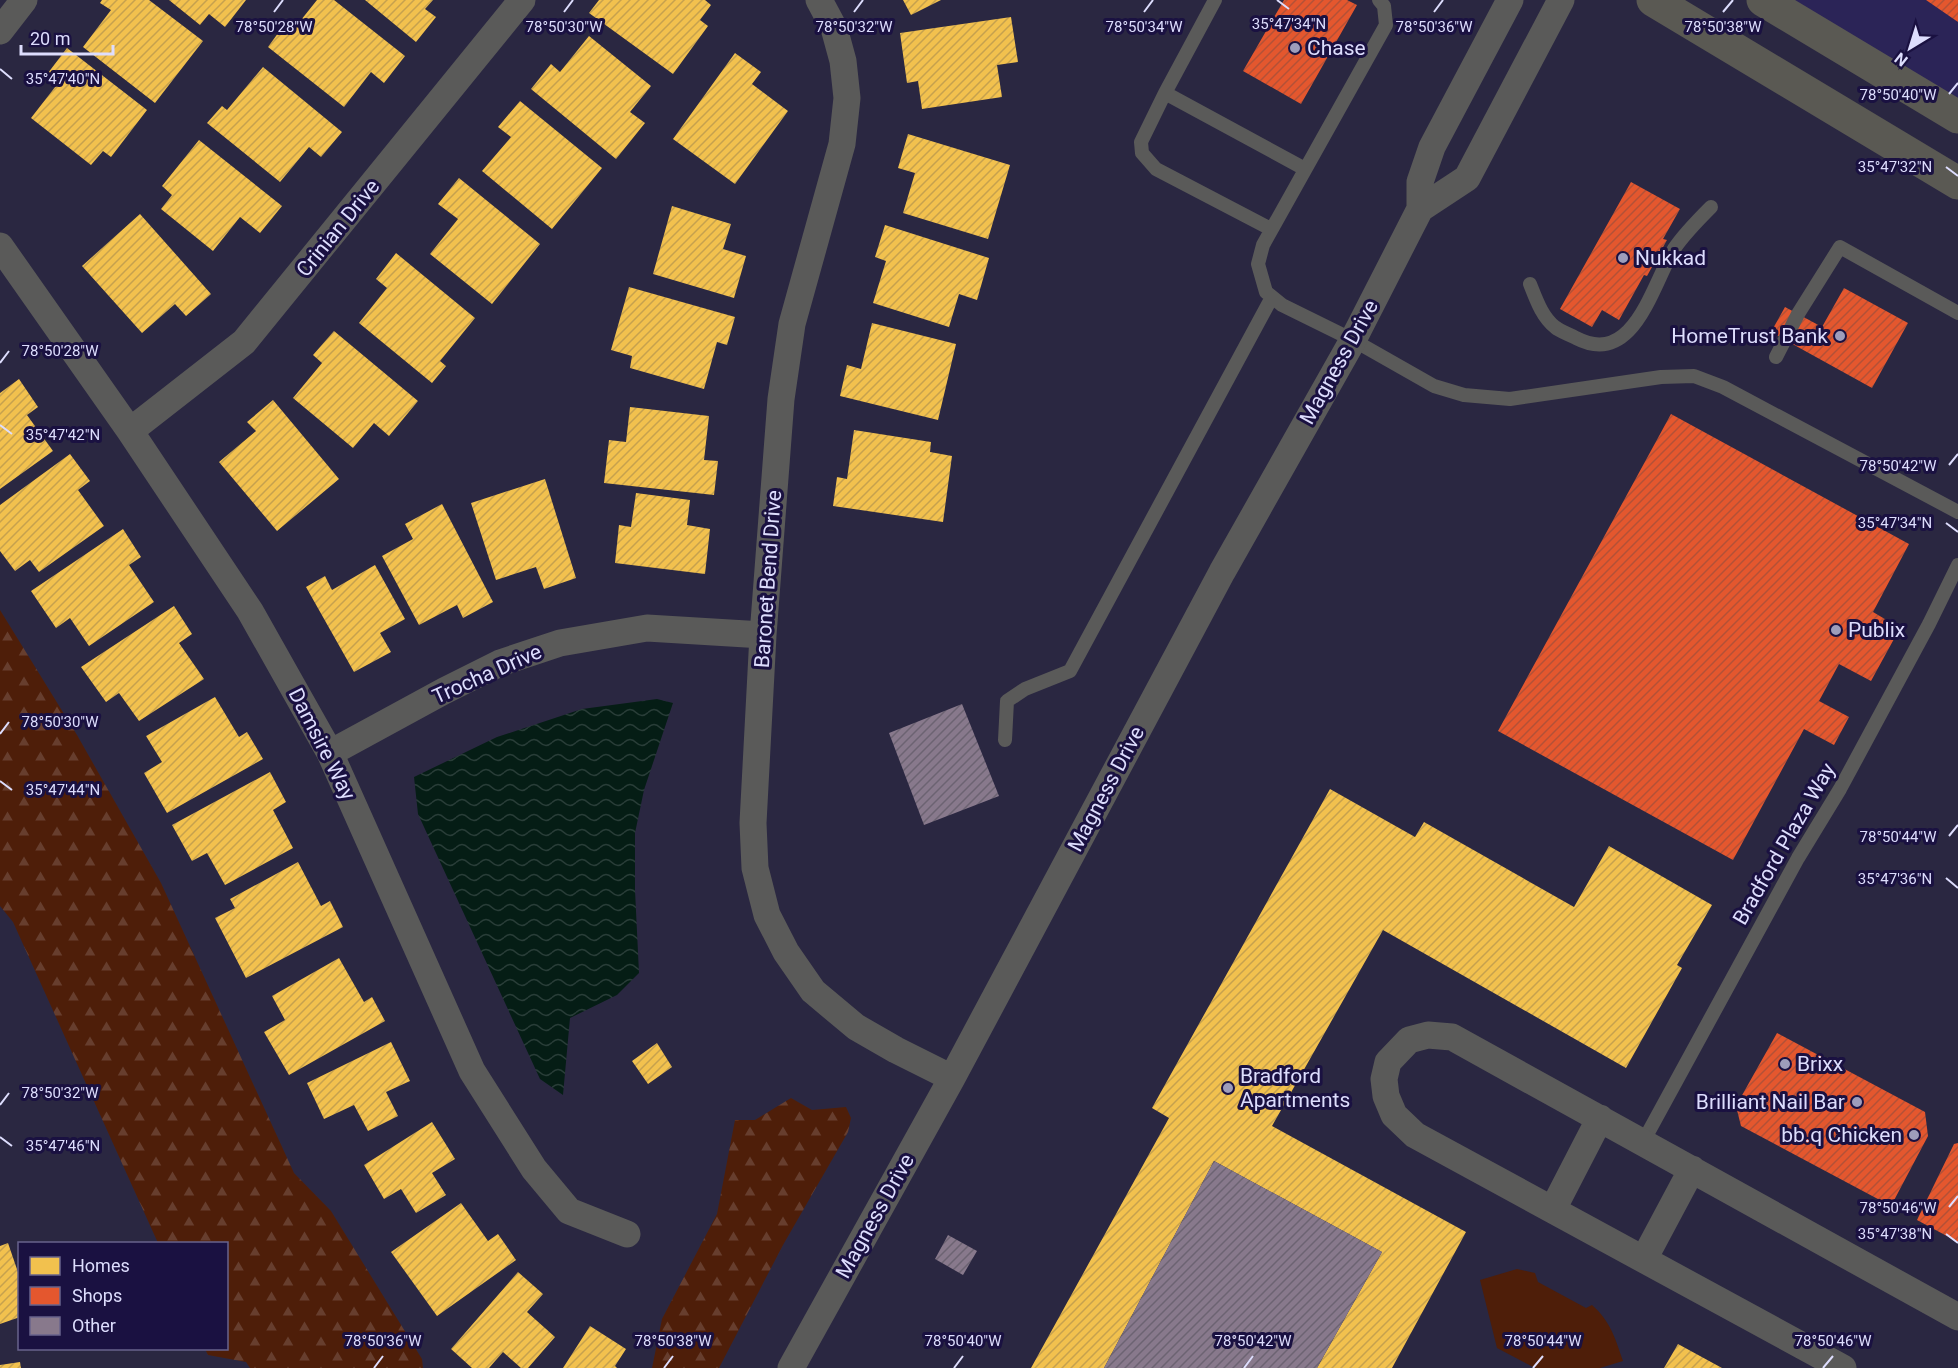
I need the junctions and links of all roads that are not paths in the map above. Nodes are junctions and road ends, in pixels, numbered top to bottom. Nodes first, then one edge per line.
1 (24, 0) edge
2 (522, 0) edge
3 (819, 0) edge
4 (1215, 0) edge
5 (1378, 0) edge
6 (1510, 0) edge
7 (1561, 0) edge
8 (1653, 0) edge
9 (1763, 0) edge
10 (0, 31) edge
11 (1165, 93) junction
12 (1958, 117) edge
13 (1305, 169) junction
14 (1958, 183) edge
15 (1711, 207) dead end
16 (1420, 209) junction
17 (1271, 229) junction
18 (0, 246) edge
19 (1530, 284) dead end
20 (1272, 297) junction
21 (1958, 313) edge
22 (1353, 340) junction
23 (1776, 357) dead end
24 (130, 431) junction
25 (1958, 512) edge
26 (1958, 565) edge
27 (763, 635) junction
28 (1005, 740) dead end
29 (330, 753) junction
30 (952, 1078) junction
31 (1600, 1118) junction
32 (1643, 1142) junction
33 (1692, 1169) junction
34 (1553, 1209) junction
35 (627, 1234) dead end
36 (1644, 1259) junction
37 (1958, 1317) edge
38 (791, 1368) edge
39 (1843, 1368) edge

1 - 10 street
2 - 24 street, Crinian Drive
3 - 27 street, Baronet Bend Drive
4 - 11 lane
5 - 13 lane
6 - 16 street, Magness Drive
7 - 16 street, Magness Drive
8 - 14 main road
9 - 12 main road
11 - 13 lane
11 - 17 lane
13 - 17 lane
15 - 19 lane
16 - 22 street, Magness Drive
17 - 20 lane
18 - 24 street, Damsire Way
20 - 22 lane
20 - 28 lane
21 - 23 lane
22 - 25 lane
22 - 30 street, Magness Drive
24 - 29 street, Damsire Way
26 - 32 lane, Bradford Plaza Way
27 - 29 street, Trocha Drive
27 - 30 street, Baronet Bend Drive
29 - 35 street, Damsire Way
30 - 38 street, Magness Drive
31 - 32 street
31 - 34 street
31 - 34 street
32 - 33 street
33 - 36 street
33 - 37 street
34 - 36 street
36 - 39 street

